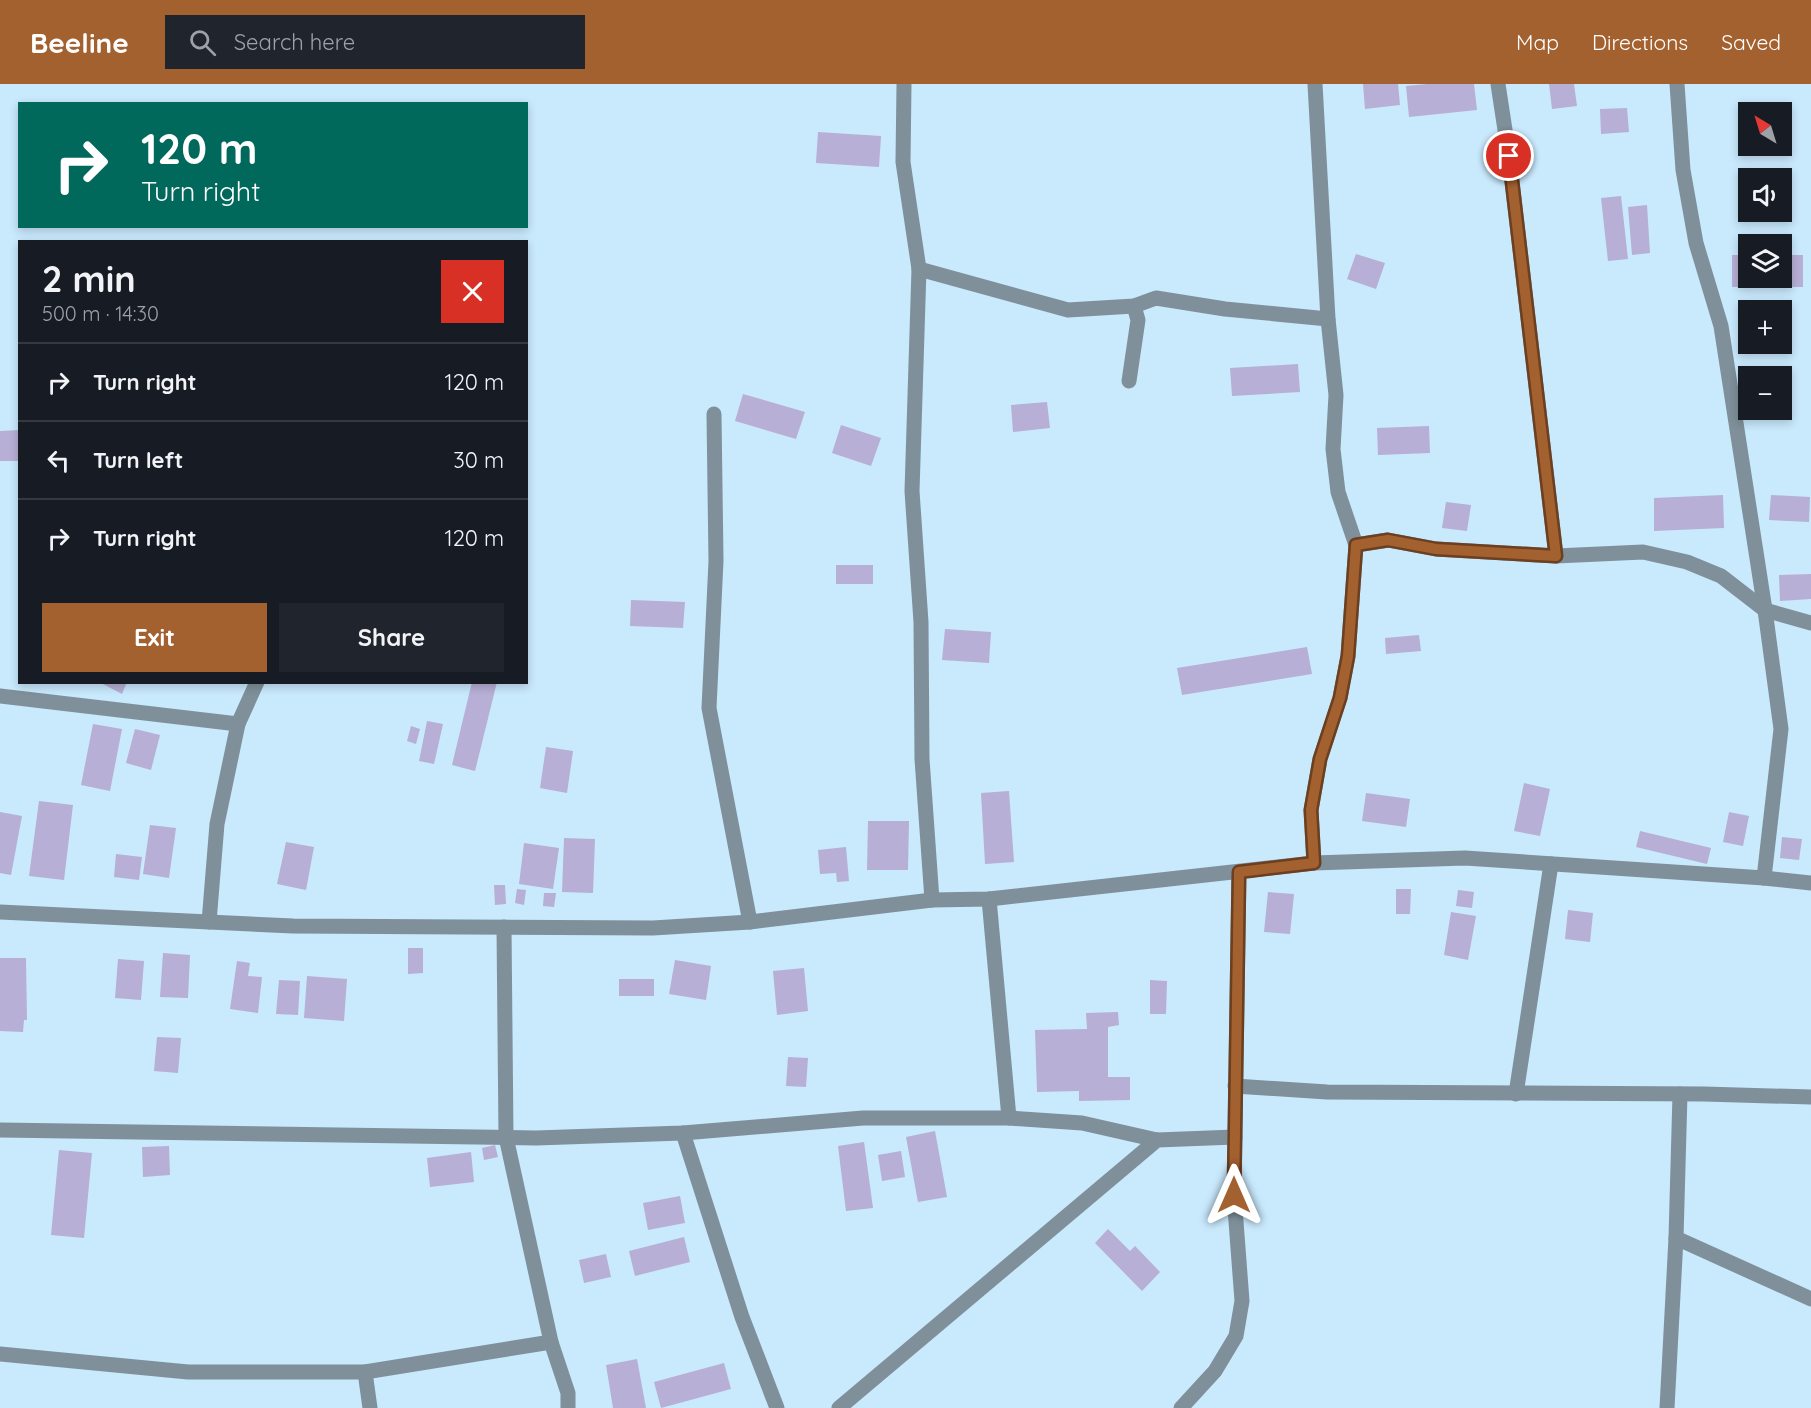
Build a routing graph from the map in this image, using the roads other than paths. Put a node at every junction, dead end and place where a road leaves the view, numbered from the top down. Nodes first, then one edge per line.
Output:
1 (904, 84) edge
2 (1315, 84) edge
3 (1498, 84) edge
4 (1677, 84) edge
5 (919, 268) junction
6 (1134, 306) junction
7 (1328, 320) junction
8 (1129, 381) dead end
9 (714, 414) dead end
10 (1356, 545) junction
11 (1556, 556) junction
12 (1765, 610) junction
13 (1811, 622) edge
14 (256, 684) edge
15 (0, 696) edge
16 (238, 724) junction
17 (1314, 863) junction
18 (1551, 864) junction
19 (1239, 872) junction
20 (1764, 878) junction
21 (1811, 883) edge
22 (989, 899) junction
23 (932, 900) junction
24 (0, 912) edge
25 (209, 922) junction
26 (750, 922) junction
27 (504, 927) junction
28 (1235, 1086) junction
29 (1516, 1094) junction
30 (1680, 1094) junction
31 (1811, 1097) edge
32 (1009, 1118) junction
33 (0, 1130) edge
34 (683, 1133) junction
35 (506, 1137) junction
36 (1235, 1137) junction
37 (1158, 1140) junction
38 (1676, 1238) junction
39 (1811, 1299) edge
40 (551, 1342) junction
41 (0, 1354) edge
42 (365, 1372) junction
43 (370, 1408) edge
44 (568, 1408) edge
45 (777, 1408) edge
46 (839, 1408) edge
47 (1181, 1408) edge
48 (1667, 1408) edge

1 - 5 street
2 - 7 street
3 - 11 street
4 - 12 street
5 - 6 street
5 - 23 street
6 - 7 street
6 - 8 street
7 - 10 street
9 - 26 street
10 - 11 street
10 - 17 street
11 - 12 street
12 - 13 street
12 - 20 street
14 - 16 street
15 - 16 street
16 - 25 street
17 - 18 street
17 - 19 street
18 - 20 street
18 - 29 street
19 - 22 street
19 - 28 street
20 - 21 street
22 - 23 street
22 - 32 street
23 - 26 street
24 - 25 street
25 - 27 street
26 - 27 street
27 - 35 street
28 - 29 street
28 - 36 street
29 - 30 street
30 - 31 street
30 - 38 street
32 - 34 street
32 - 37 street
33 - 35 street
34 - 35 street
34 - 45 street
35 - 40 street
36 - 37 street
36 - 47 street
37 - 46 street
38 - 39 street
38 - 48 street
40 - 42 street
40 - 44 street
41 - 42 street
42 - 43 street

